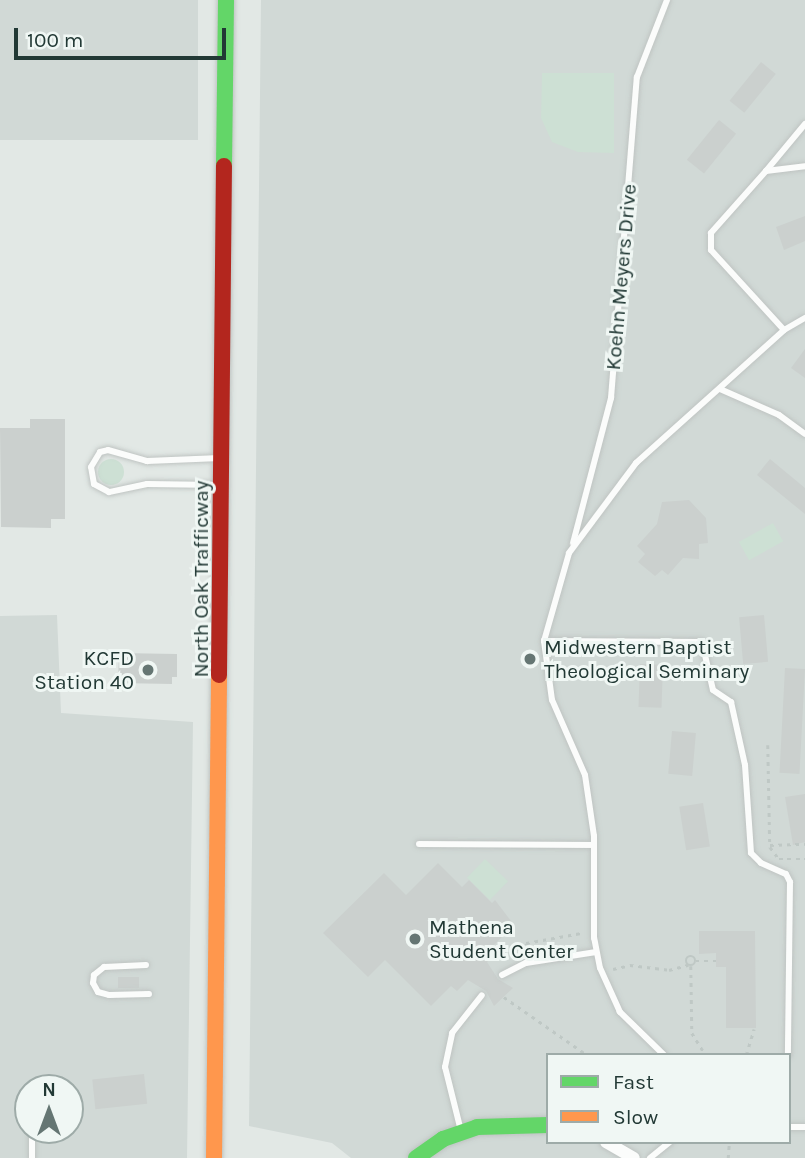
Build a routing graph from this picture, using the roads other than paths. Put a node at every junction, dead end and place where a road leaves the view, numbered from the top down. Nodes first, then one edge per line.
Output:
1 (226, 0) edge
2 (667, 0) edge
3 (805, 124) edge
4 (805, 166) edge
5 (765, 171) junction
6 (805, 318) edge
7 (784, 330) junction
8 (720, 389) junction
9 (805, 435) edge
10 (222, 458) junction
11 (222, 485) junction
12 (569, 553) junction
13 (544, 640) junction
14 (419, 844) dead end
15 (594, 845) junction
16 (596, 953) junction
17 (146, 965) dead end
18 (502, 975) dead end
19 (149, 994) dead end
20 (482, 995) dead end
21 (662, 1053) edge
22 (788, 1053) edge
23 (546, 1125) edge
24 (461, 1132) junction
25 (610, 1144) edge
26 (668, 1144) edge
27 (214, 1158) edge
28 (416, 1158) edge
29 (634, 1158) edge
30 (650, 1158) edge

1 - 10 main road, North Oak Trafficway
2 - 12 lane, Koehn Meyers Drive
3 - 5 lane
4 - 5 lane
5 - 7 lane
6 - 7 lane
7 - 8 lane
8 - 9 lane
8 - 12 lane
10 - 11 main road, North Oak Trafficway
10 - 11 lane
11 - 27 main road, North Oak Trafficway
12 - 13 lane, Koehn Meyers Drive
13 - 15 lane
13 - 22 lane
14 - 15 lane
15 - 16 lane
16 - 18 lane
16 - 21 lane
17 - 19 lane
20 - 24 lane
23 - 24 main road
24 - 28 main road
25 - 29 street
26 - 30 lane

